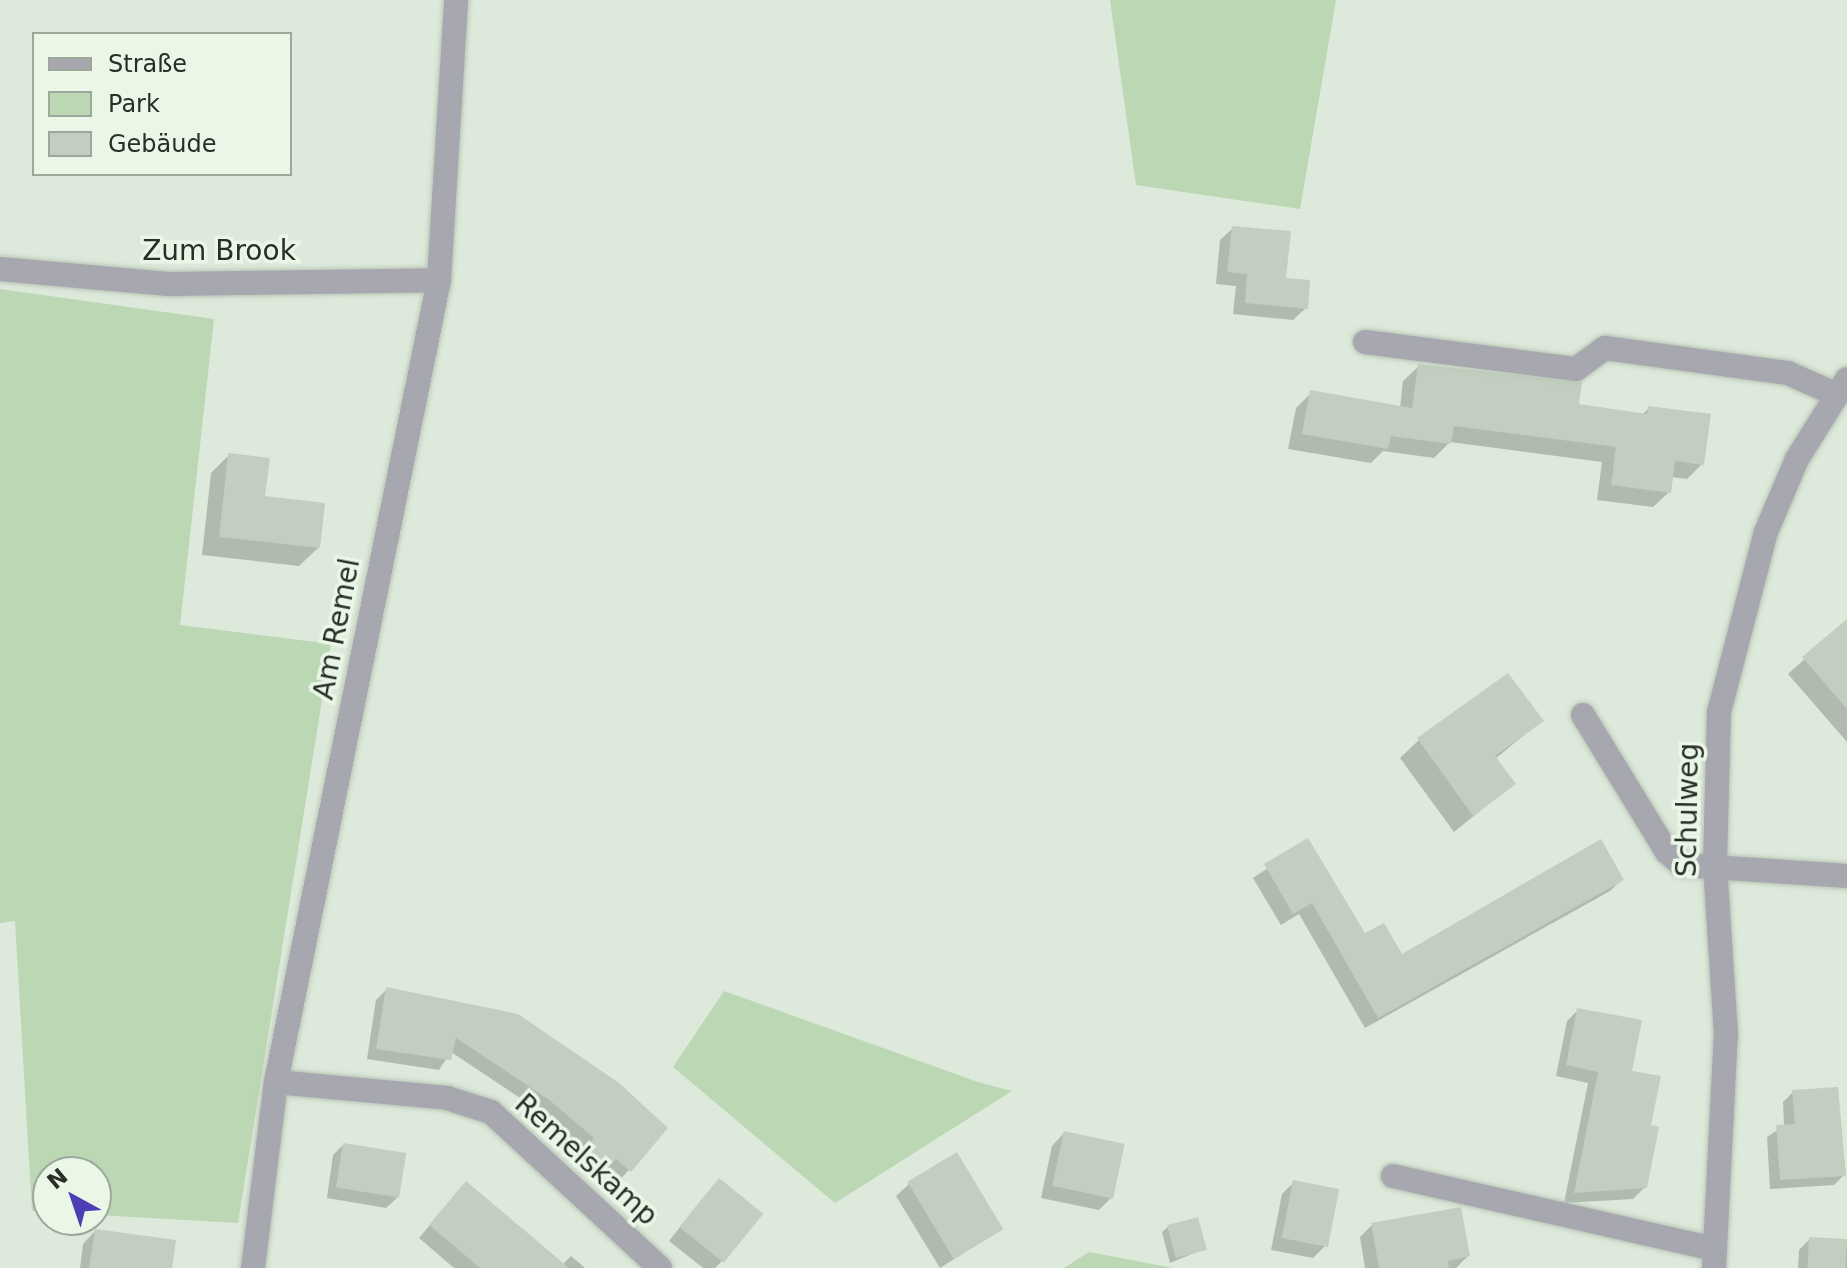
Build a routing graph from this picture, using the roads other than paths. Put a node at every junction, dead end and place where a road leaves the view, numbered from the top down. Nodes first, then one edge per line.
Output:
1 (456, 0) edge
2 (0, 269) edge
3 (439, 280) junction
4 (1365, 342) dead end
5 (1842, 387) edge
6 (1583, 715) dead end
7 (1715, 864) junction
8 (1847, 876) edge
9 (276, 1082) junction
10 (1393, 1176) dead end
11 (1714, 1258) edge
12 (253, 1268) edge
13 (660, 1268) edge

1 - 3 street, Am Remel
2 - 3 street, Zum Brook
3 - 9 street, Am Remel
4 - 5 street
5 - 7 street, Schulweg
6 - 7 street
7 - 8 street
7 - 11 street, Schulweg
9 - 12 street, Am Remel
9 - 13 street, Remelskamp
10 - 11 street

